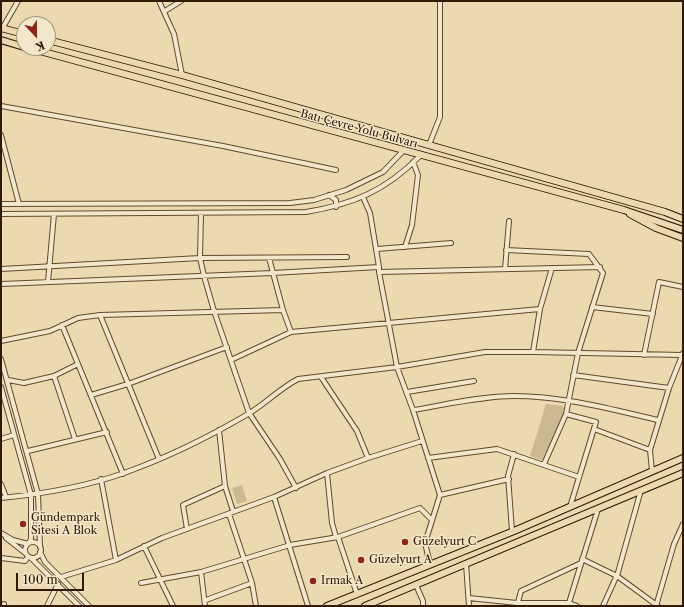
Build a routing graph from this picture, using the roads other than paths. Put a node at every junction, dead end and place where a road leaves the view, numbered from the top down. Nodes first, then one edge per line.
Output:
1 (18, 1) edge
2 (159, 1) edge
3 (181, 1) edge
4 (440, 1) edge
5 (165, 11) junction
6 (2, 28) edge
7 (16, 32) edge
8 (1, 40) edge
9 (56, 42) edge
10 (16, 44) edge
11 (56, 55) edge
12 (182, 75) junction
13 (1, 106) edge
14 (1, 135) edge
15 (428, 145) junction
16 (403, 151) junction
17 (420, 156) junction
18 (413, 162) junction
19 (336, 170) dead end
20 (329, 195) junction
21 (363, 198) junction
22 (1, 204) edge
23 (19, 204) junction
24 (336, 207) junction
25 (624, 210) junction
26 (1, 214) edge
27 (54, 214) junction
28 (201, 214) junction
29 (683, 219) edge
30 (509, 221) dead end
31 (683, 230) edge
32 (683, 238) edge
33 (451, 243) dead end
34 (405, 247) junction
35 (377, 249) junction
36 (506, 250) junction
37 (347, 257) dead end
38 (200, 258) junction
39 (269, 258) junction
40 (50, 266) junction
41 (600, 267) junction
42 (552, 268) junction
43 (1, 269) edge
44 (505, 269) junction
45 (379, 270) junction
46 (273, 273) junction
47 (204, 276) junction
48 (48, 282) junction
49 (1, 284) edge
50 (683, 287) edge
51 (592, 308) junction
52 (283, 310) junction
53 (540, 310) junction
54 (214, 311) junction
55 (653, 314) junction
56 (100, 315) junction
57 (388, 323) junction
58 (62, 325) junction
59 (291, 332) junction
60 (1, 341) edge
61 (227, 347) junction
62 (533, 352) junction
63 (578, 354) junction
64 (683, 354) edge
65 (644, 355) junction
66 (1, 359) edge
67 (231, 360) junction
68 (78, 364) junction
69 (397, 367) junction
70 (573, 375) junction
71 (54, 376) junction
72 (321, 377) junction
73 (8, 380) junction
74 (474, 381) dead end
75 (128, 384) junction
76 (1, 387) edge
77 (669, 388) junction
78 (407, 392) junction
79 (91, 395) junction
80 (568, 400) junction
81 (413, 410) junction
82 (249, 413) junction
83 (566, 414) junction
84 (658, 420) junction
85 (594, 429) junction
86 (218, 430) junction
87 (107, 432) junction
88 (14, 434) junction
89 (1, 439) edge
90 (75, 440) junction
91 (422, 441) junction
92 (650, 450) junction
93 (28, 451) junction
94 (514, 454) junction
95 (368, 458) junction
96 (428, 458) junction
97 (683, 458) edge
98 (159, 459) junction
99 (544, 464) junction
100 (652, 472) junction
101 (327, 473) junction
102 (123, 474) junction
103 (681, 475) edge
104 (579, 477) junction
105 (101, 479) junction
106 (508, 479) junction
107 (1, 484) edge
108 (225, 486) junction
109 (296, 488) junction
110 (642, 490) junction
111 (38, 494) junction
112 (31, 495) junction
113 (440, 495) junction
114 (6, 497) junction
115 (274, 497) junction
116 (1, 498) edge
117 (570, 507) junction
118 (598, 509) junction
119 (231, 513) junction
120 (432, 520) junction
121 (683, 524) edge
122 (187, 529) junction
123 (512, 531) junction
124 (1, 534) edge
125 (337, 537) junction
126 (28, 544) junction
127 (144, 546) junction
128 (290, 546) junction
129 (40, 547) junction
130 (40, 552) junction
131 (28, 556) junction
132 (1, 558) edge
133 (243, 559) junction
134 (116, 560) junction
135 (581, 561) junction
136 (430, 564) junction
137 (466, 564) junction
138 (202, 572) junction
139 (617, 576) junction
140 (61, 577) junction
141 (162, 580) junction
142 (142, 583) dead end
143 (252, 583) junction
144 (58, 584) junction
145 (416, 585) junction
146 (357, 594) junction
147 (469, 598) junction
148 (206, 600) junction
149 (517, 604) edge
150 (568, 605) edge
151 (47, 606) edge
152 (79, 606) edge
153 (89, 606) edge
154 (174, 606) edge
155 (205, 606) edge
156 (256, 606) edge
157 (308, 606) edge
158 (327, 606) edge
159 (365, 606) edge
160 (423, 606) edge
161 (470, 606) edge
162 (577, 606) edge
163 (603, 606) edge
164 (656, 606) edge

1 - 6 street
2 - 5 street
3 - 5 street
4 - 15 street
5 - 12 street
6 - 7 main road
8 - 10 main road
9 - 12 main road, Batı Çevre Yolu Bulvarı
11 - 16 main road, Batı Çevre Yolu Bulvarı
12 - 15 main road, Batı Çevre Yolu Bulvarı
13 - 19 street
14 - 23 street
15 - 29 main road, Batı Çevre Yolu Bulvarı
16 - 17 main road, Batı Çevre Yolu Bulvarı
16 - 20 street
17 - 18 street
17 - 25 main road, Batı Çevre Yolu Bulvarı
18 - 21 street
18 - 34 street
20 - 23 street
20 - 24 street
21 - 24 street
21 - 35 street
22 - 23 street
24 - 28 street
25 - 31 main road, Batı Çevre Yolu Bulvarı
25 - 32 main road
26 - 27 street
27 - 28 street
27 - 40 street
28 - 38 street
30 - 36 street
33 - 34 street
34 - 35 street
35 - 45 street
36 - 41 street
36 - 44 street
37 - 39 street
38 - 39 street
38 - 40 street
38 - 47 street
39 - 46 street
40 - 43 street
40 - 48 street
41 - 42 street
41 - 51 street
42 - 44 street
42 - 53 street
44 - 45 street
45 - 46 street
45 - 57 street
46 - 47 street
46 - 52 street
47 - 48 street
47 - 54 street
48 - 49 street
50 - 55 street
51 - 55 street
51 - 63 street
52 - 54 street
52 - 59 street
53 - 57 street
53 - 62 street
54 - 56 street
54 - 61 street
55 - 65 street
56 - 58 street
56 - 75 street
57 - 59 street
57 - 69 street
58 - 60 street
58 - 68 street
59 - 67 street
61 - 67 street
61 - 75 street
62 - 63 street
62 - 69 street
63 - 65 street
63 - 70 street
64 - 65 street
64 - 77 street
66 - 73 street
67 - 82 street
68 - 71 street
68 - 79 street
69 - 72 street
69 - 78 street
70 - 77 street
70 - 80 street
71 - 73 street
71 - 90 street
72 - 82 street
72 - 95 street
73 - 93 street
74 - 78 street
75 - 79 street
75 - 98 street
76 - 88 street
77 - 84 street
78 - 81 street
79 - 87 street
80 - 81 street
80 - 83 street
80 - 84 street
81 - 91 street
82 - 86 street
82 - 109 street
83 - 85 street
83 - 99 street
84 - 92 street
85 - 92 street
85 - 104 street
86 - 98 street
86 - 108 street
87 - 90 street
87 - 102 street
88 - 89 street
88 - 112 street
90 - 93 street
91 - 95 street
91 - 96 street
92 - 100 street
93 - 111 street
94 - 96 street
94 - 99 street
94 - 106 street
95 - 101 street
96 - 113 street
97 - 100 main road
98 - 102 street
99 - 104 street
100 - 117 main road
101 - 109 street
101 - 125 street
102 - 105 street
103 - 110 main road
104 - 117 street
105 - 111 street
105 - 134 street
106 - 113 street
106 - 123 street
107 - 114 street
108 - 119 street
108 - 122 street
109 - 115 street
110 - 118 main road
110 - 139 street
111 - 112 street
111 - 129 street
112 - 114 street
112 - 126 street
113 - 120 street
114 - 116 street
115 - 119 street
115 - 128 street
117 - 123 main road
118 - 135 street
118 - 137 main road
119 - 122 street
119 - 133 street
120 - 125 street
120 - 136 street
121 - 164 street
122 - 127 street
123 - 136 main road
124 - 126 street
124 - 131 street
125 - 128 street
125 - 146 street
126 - 129 street
126 - 131 street
127 - 134 street
127 - 141 street
128 - 133 street
128 - 157 street
129 - 130 street
130 - 131 street
130 - 140 street
131 - 132 street
131 - 144 street
133 - 138 street
133 - 143 street
134 - 140 street
135 - 139 street
135 - 149 street
135 - 150 street
136 - 146 main road
137 - 145 main road
137 - 147 street
138 - 141 street
138 - 148 street
139 - 163 street
139 - 164 street
140 - 153 street
141 - 142 street
141 - 154 street
143 - 148 street
143 - 156 street
144 - 151 street
144 - 152 street
145 - 159 main road
145 - 160 street
146 - 158 main road
147 - 149 street
147 - 161 street
148 - 155 street
149 - 150 street
150 - 162 street

